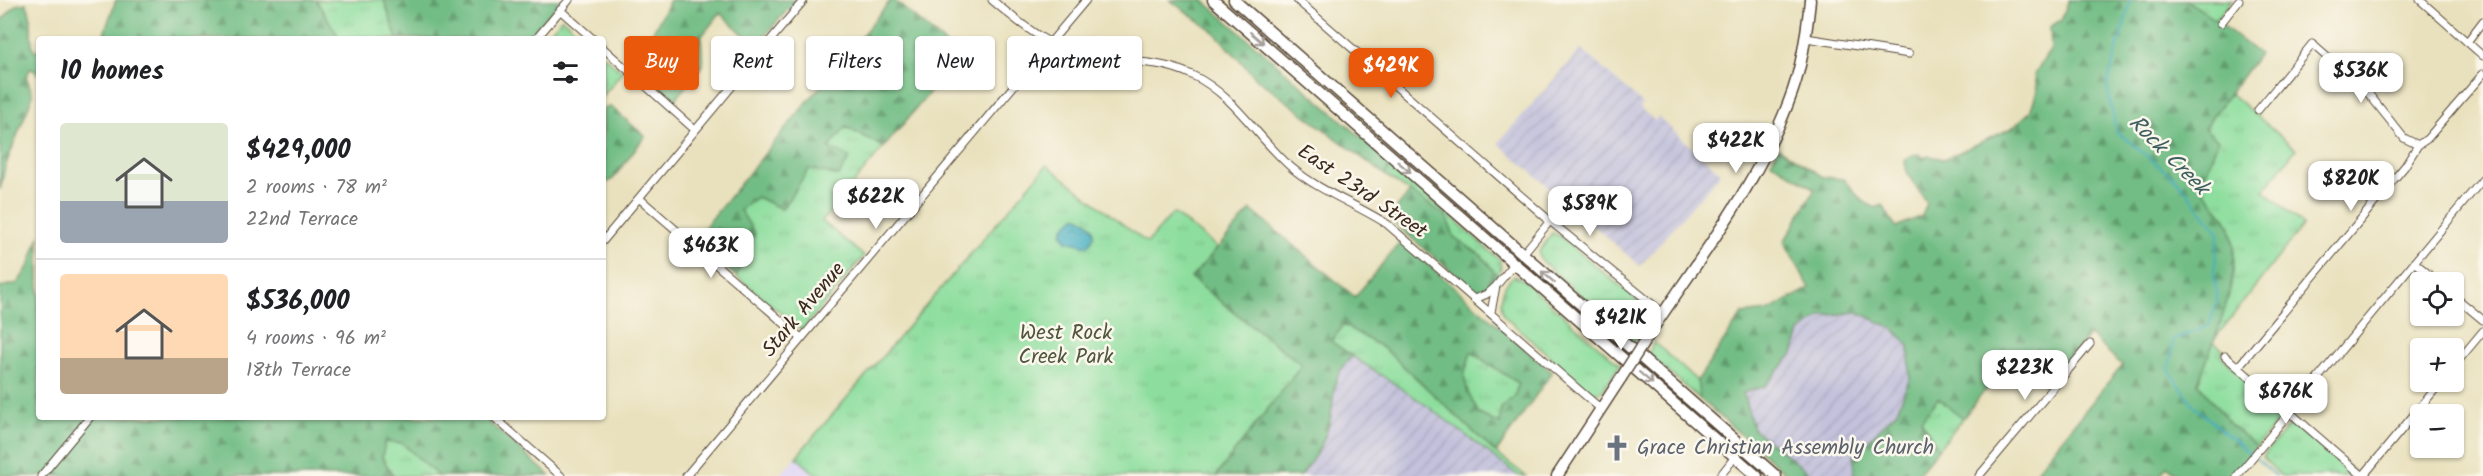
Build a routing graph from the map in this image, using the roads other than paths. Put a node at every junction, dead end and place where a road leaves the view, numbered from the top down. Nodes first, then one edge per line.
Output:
1 (569, 0) edge
2 (804, 0) edge
3 (992, 0) edge
4 (1086, 0) edge
5 (1213, 0) edge
6 (1234, 0) edge
7 (1297, 0) edge
8 (1810, 0) edge
9 (2239, 0) edge
10 (2420, 0) edge
11 (561, 10) junction
12 (2483, 21) edge
13 (2221, 23) dead end
14 (539, 36) edge
15 (590, 36) edge
16 (1038, 36) edge
17 (1056, 36) edge
18 (1806, 38) junction
19 (2467, 42) junction
20 (606, 51) edge
21 (1909, 54) dead end
22 (2483, 56) edge
23 (1142, 61) edge
24 (2483, 74) edge
25 (1010, 90) edge
26 (2258, 110) dead end
27 (695, 130) junction
28 (2418, 146) junction
29 (2483, 179) edge
30 (639, 198) junction
31 (1550, 221) junction
32 (606, 238) edge
33 (1518, 259) junction
34 (2414, 262) junction
35 (2426, 272) edge
36 (1496, 286) junction
37 (1475, 298) junction
38 (2464, 304) edge
39 (1491, 312) junction
40 (1663, 313) junction
41 (2483, 320) edge
42 (2483, 331) edge
43 (801, 338) junction
44 (2090, 344) dead end
45 (2464, 354) edge
46 (2225, 356) dead end
47 (2238, 367) junction
48 (2433, 392) edge
49 (1601, 409) junction
50 (2291, 413) junction
51 (88, 420) edge
52 (497, 420) edge
53 (1735, 458) junction
54 (41, 476) edge
55 (561, 476) edge
56 (686, 476) edge
57 (1557, 476) edge
58 (1720, 476) edge
59 (1757, 476) edge
60 (1776, 476) edge
61 (1979, 476) edge
62 (2237, 476) edge
63 (2363, 476) edge

1 - 11 street
2 - 27 street
3 - 16 street, East 23rd Street
4 - 17 street, Stark Avenue
5 -> 33 main road
6 - 33 main road
7 - 31 street
8 - 18 main road
9 - 13 street
10 - 19 street
11 - 14 street
11 - 15 street
12 - 19 street
18 - 21 street
18 - 40 main road
19 - 22 street
20 - 27 street
23 - 37 street, East 23rd Street
24 - 28 street
25 - 43 street, Stark Avenue
26 - 28 street
27 - 30 street
28 - 47 street
29 - 34 street
30 - 32 street
30 - 43 street
31 - 33 street
31 - 40 street
33 - 36 street
33 -> 53 main road
60 -> 33 main road
34 - 35 street
34 - 50 street
36 - 37 street
36 - 39 street
37 - 39 street, East 23rd Street
38 - 41 street
39 - 49 street, East 23rd Street
40 - 49 main road, bridge
42 - 45 street
43 - 56 street, Stark Avenue
44 - 61 street
46 - 47 street
47 - 50 street
48 - 63 street
49 - 57 main road
50 - 62 street
50 - 63 street
51 - 54 street
52 - 55 street
53 - 58 street
53 - 59 main road

